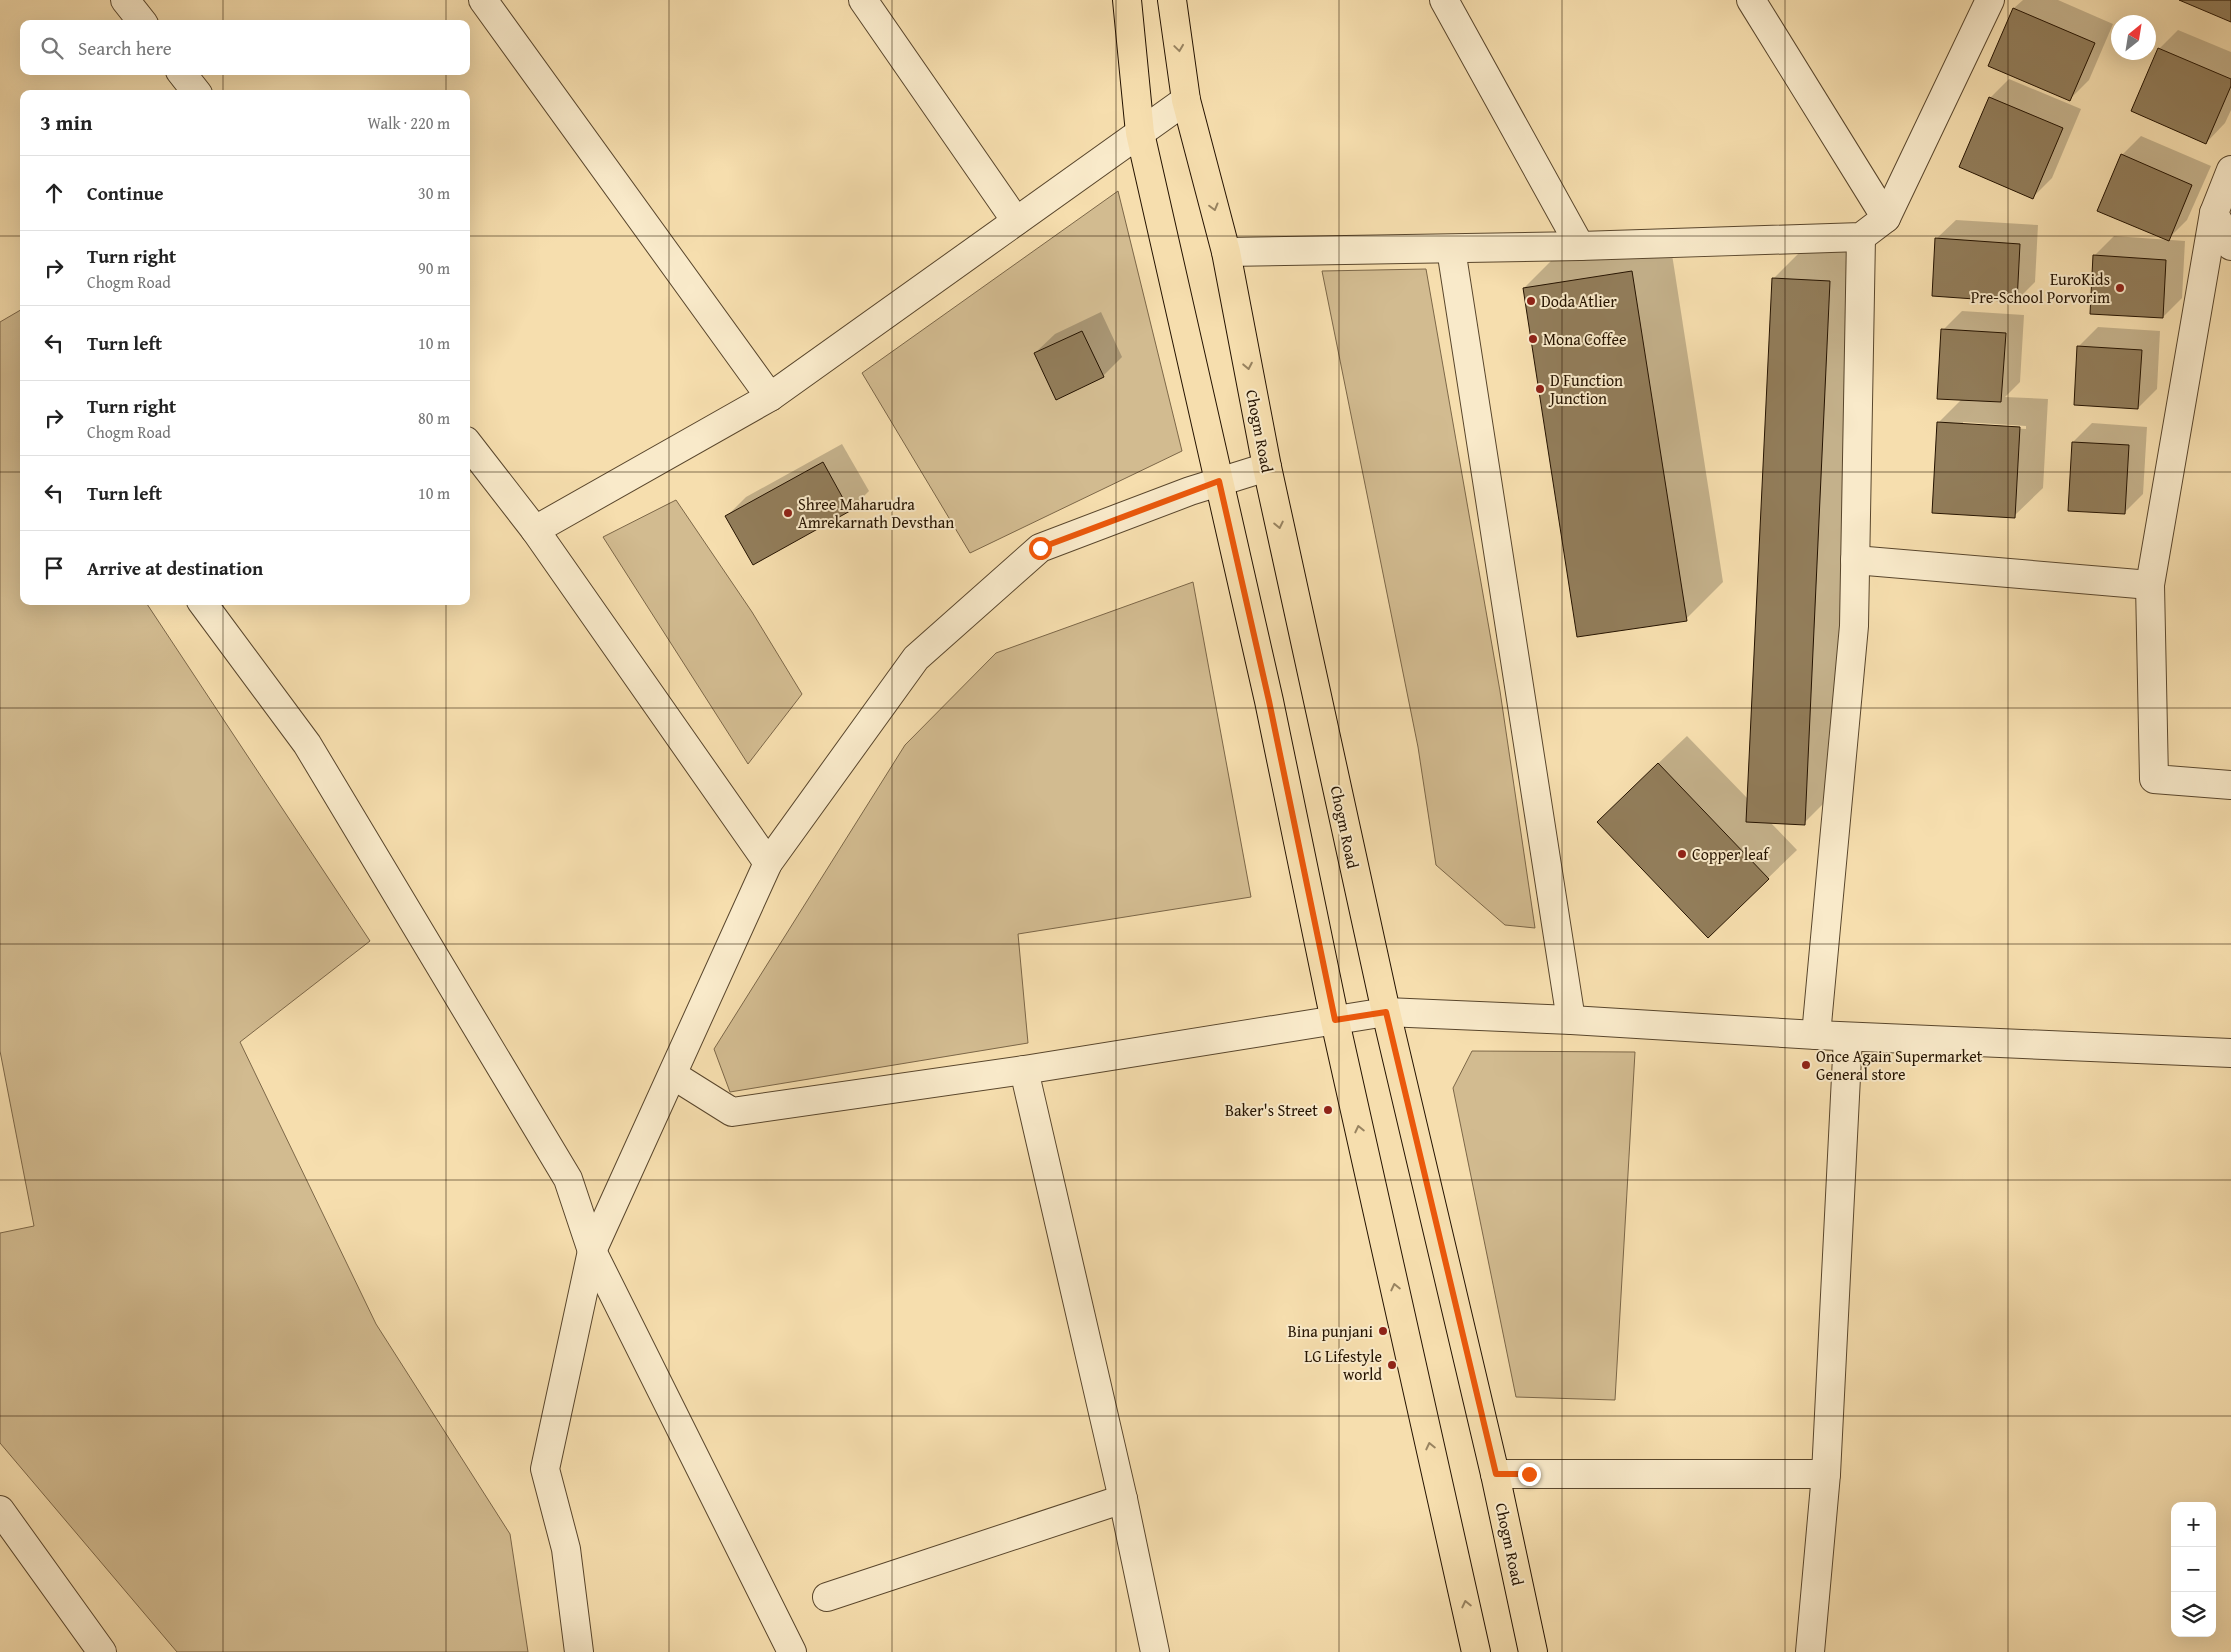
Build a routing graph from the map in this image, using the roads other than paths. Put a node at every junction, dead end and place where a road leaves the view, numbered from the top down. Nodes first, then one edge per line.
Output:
1 (125, 0) edge
2 (483, 0) edge
3 (863, 0) edge
4 (1127, 0) edge
5 (1172, 0) edge
6 (1444, 0) edge
7 (1752, 0) edge
8 (1990, 0) edge
9 (141, 20) edge
10 (183, 75) edge
11 (195, 90) edge
12 (1186, 100) junction
13 (1140, 133) junction
14 (2231, 170) edge
15 (2214, 213) junction
16 (1886, 218) junction
17 (1016, 221) junction
18 (1861, 237) junction
19 (1580, 246) junction
20 (2231, 246) edge
21 (1451, 249) junction
22 (1226, 252) junction
23 (770, 397) junction
24 (470, 446) edge
25 (1267, 466) junction
26 (1219, 481) junction
27 (535, 530) junction
28 (1855, 560) junction
29 (2150, 585) junction
30 (204, 605) edge
31 (2231, 785) edge
32 (768, 863) junction
33 (1386, 1012) junction
34 (1335, 1020) junction
35 (1570, 1020) junction
36 (1816, 1035) junction
37 (1848, 1037) junction
38 (2231, 1053) edge
39 (1024, 1070) junction
40 (673, 1075) junction
41 (592, 1251) junction
42 (1496, 1474) junction
43 (1826, 1474) junction
44 (1123, 1499) junction
45 (0, 1510) edge
46 (827, 1597) dead end
47 (102, 1652) edge
48 (579, 1652) edge
49 (792, 1652) edge
50 (1155, 1652) edge
51 (1476, 1652) edge
52 (1533, 1652) edge
53 (1810, 1652) edge

1 - 9 street
2 - 23 street
3 - 17 street
4 - 13 main road
5 -> 12 main road, Chogm Road
6 - 19 street
7 - 16 street
8 - 16 street
10 - 11 street
12 - 13 street
12 -> 22 main road, Chogm Road
13 - 17 street
13 - 26 main road
14 - 15 street
15 - 20 street
15 - 29 street
16 - 18 street
17 - 23 street
18 - 19 street
18 - 28 street
19 - 21 street
21 - 22 street
21 - 35 street
22 -> 25 main road, Chogm Road
23 - 27 street
24 - 27 street
25 - 26 street
25 -> 33 main road, Chogm Road
26 - 32 street
26 - 34 main road
27 - 32 street
28 - 29 street
28 - 36 street
29 - 31 street
30 - 41 street
32 - 40 street
33 - 34 street
33 - 35 street
33 - 42 main road, Chogm Road
34 - 39 street
51 -> 34 main road
35 - 36 street
36 - 37 street
37 - 38 street
37 - 43 street
39 - 40 street
39 - 44 street
40 - 41 street
41 - 48 street
41 - 49 street
42 - 43 street
42 - 52 main road, Chogm Road
43 - 53 street
44 - 46 street
44 - 50 street
45 - 47 street

